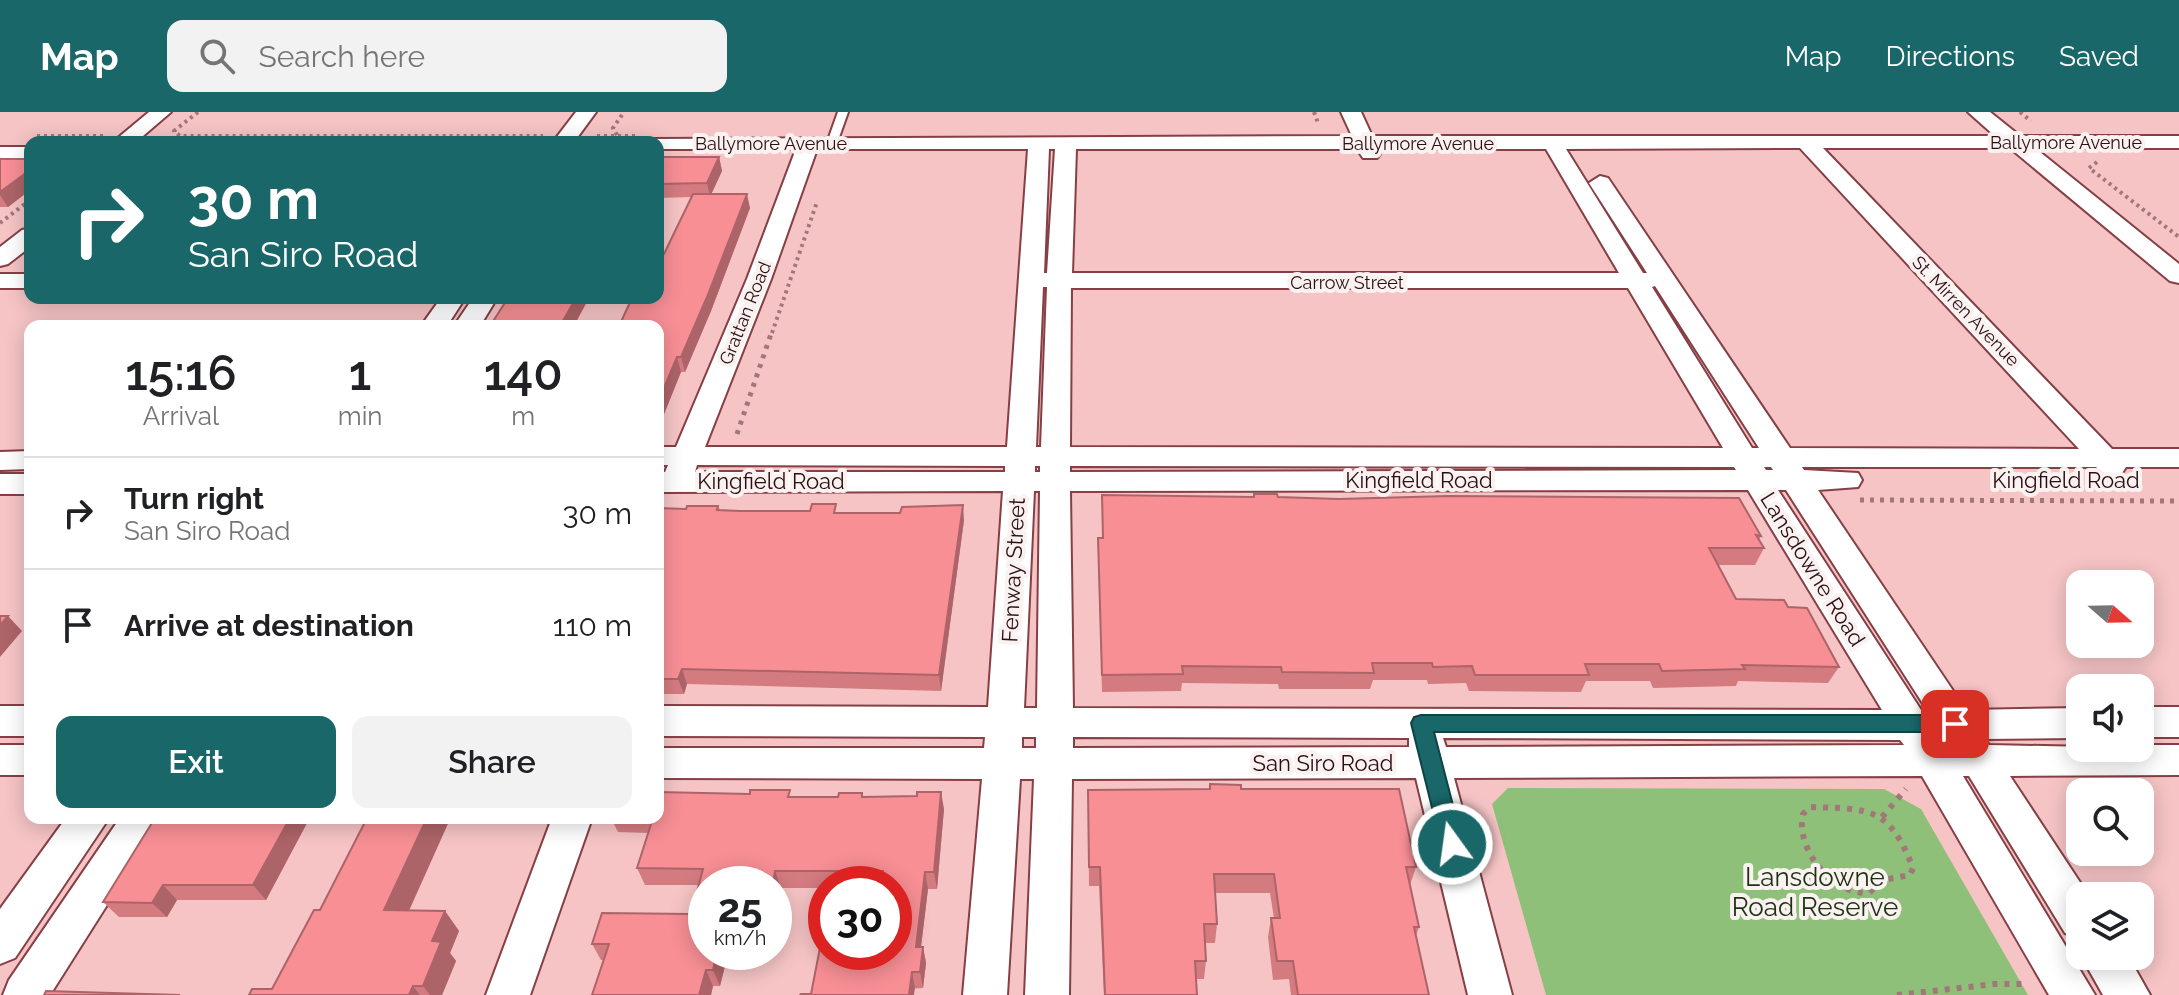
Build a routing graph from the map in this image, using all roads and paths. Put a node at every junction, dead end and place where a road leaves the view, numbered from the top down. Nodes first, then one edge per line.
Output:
1 (161, 112) edge
2 (183, 112) edge
3 (198, 112) edge
4 (586, 112) edge
5 (610, 112) edge
6 (624, 112) edge
7 (843, 112) edge
8 (1314, 112) edge
9 (1330, 112) edge
10 (1351, 112) edge
11 (1978, 112) edge
12 (2001, 112) edge
13 (119, 136) edge
14 (153, 136) edge
15 (180, 136) dead end
16 (568, 136) edge
17 (593, 136) edge
18 (617, 136) dead end
19 (2179, 142) edge
20 (0, 143) edge
21 (664, 143) edge
22 (24, 144) edge
23 (24, 146) edge
24 (815, 147) junction
25 (1337, 147) junction
26 (1567, 148) junction
27 (2034, 148) junction
28 (1065, 149) junction
29 (1368, 149) junction
30 (1812, 149) junction
31 (1038, 150) junction
32 (0, 153) edge
33 (664, 154) edge
34 (2179, 154) edge
35 (2111, 162) dead end
36 (819, 197) dead end
37 (24, 205) edge
38 (24, 219) edge
39 (0, 223) edge
40 (2179, 237) edge
41 (0, 238) edge
42 (24, 240) edge
43 (0, 259) edge
44 (2176, 265) edge
45 (1032, 280) junction
46 (1059, 280) junction
47 (1648, 280) junction
48 (0, 281) edge
49 (24, 281) edge
50 (740, 433) dead end
51 (2179, 458) edge
52 (24, 460) edge
53 (0, 461) edge
54 (1018, 468) junction
55 (1055, 468) junction
56 (670, 469) edge
57 (1768, 469) junction
58 (2116, 469) junction
59 (2179, 480) edge
60 (0, 484) edge
61 (24, 484) edge
62 (1847, 500) dead end
63 (2179, 501) edge
64 (1005, 720) junction
65 (0, 721) edge
66 (24, 721) edge
67 (664, 721) edge
68 (1055, 721) junction
69 (2154, 722) edge
70 (2179, 722) edge
71 (1421, 723) junction
72 (2066, 723) edge
73 (1955, 724) junction
74 (1911, 725) junction
75 (0, 760) edge
76 (24, 760) edge
77 (1979, 760) junction
78 (2179, 760) edge
79 (1432, 762) junction
80 (664, 763) edge
81 (1002, 765) junction
82 (1053, 765) junction
83 (1923, 772) junction
84 (1882, 817) junction
85 (85, 824) edge
86 (138, 824) edge
87 (570, 824) edge
88 (2066, 897) edge
89 (0, 944) edge
90 (2112, 970) edge
91 (2031, 984) dead end
92 (25, 995) edge
93 (508, 995) edge
94 (985, 995) edge
95 (1047, 995) edge
96 (1490, 995) edge
97 (1897, 995) edge
98 (2073, 995) edge
99 (2128, 995) edge

1 - 13 street
2 - 14 street
3 - 15 path
4 - 16 street
5 - 17 street
6 - 18 path
7 - 24 lane
8 - 25 path
9 - 25 street
10 - 29 street
11 - 27 street
12 - 27 street
19 - 27 street, Ballymore Avenue
20 - 22 street
21 - 24 street, Ballymore Avenue
23 - 32 street
24 - 31 street, Ballymore Avenue
24 - 31 street, Ballymore Avenue
24 - 33 street, Ballymore Avenue
24 - 56 street, Grattan Road
25 - 28 street, Ballymore Avenue
25 - 29 street, Ballymore Avenue
26 - 29 street, Ballymore Avenue
26 - 30 street, Ballymore Avenue
26 - 47 street, Lansdowne Road
27 - 30 street, Ballymore Avenue
27 - 34 street, Ballymore Avenue
27 - 44 street
28 - 31 street, Ballymore Avenue
28 - 46 street, Fenway Street
30 - 58 street, St. Mirren Avenue
31 - 45 street, Fenway Street
35 - 40 path
36 - 50 path
37 - 39 path
38 - 41 street
42 - 43 street
45 - 46 street, Carrow Street
45 - 54 street, Fenway Street
46 - 47 street, Carrow Street
46 - 55 street, Fenway Street
47 - 57 street, Lansdowne Road
48 - 49 street
51 - 58 street, Kingfield Road
52 - 53 street
54 - 55 street, Kingfield Road
54 - 56 street, Kingfield Road
54 - 64 street, Fenway Street
55 - 57 street, Kingfield Road
55 - 68 street, Fenway Street
57 - 58 street, Kingfield Road
57 - 73 street, Lansdowne Road
57 - 74 street, Lansdowne Road
58 - 59 street, Kingfield Road
60 - 61 street
62 - 63 path
64 - 67 street, San Siro Road
64 - 68 street, San Siro Road
64 - 81 street, Fenway Street
65 - 66 street
68 - 71 street, San Siro Road
68 - 82 street, Fenway Street
69 - 70 street
71 - 74 street, San Siro Road
71 - 79 street
72 - 73 street, San Siro Road
73 - 74 street, San Siro Road
73 - 77 street, Lansdowne Road
74 - 83 street, Lansdowne Road
75 - 76 street
77 - 78 street, San Siro Road
77 - 83 street, San Siro Road
77 - 88 street, Lansdowne Road
79 - 82 street, San Siro Road
79 - 83 street, San Siro Road
79 - 96 street
80 - 81 street, San Siro Road
81 - 82 street, San Siro Road
81 - 94 street, Fenway Street
82 - 95 street, Fenway Street
83 - 84 path
83 - 98 street, Lansdowne Road
84 - 84 path
85 - 89 street
86 - 92 street
87 - 93 street
90 - 99 street
91 - 97 path

